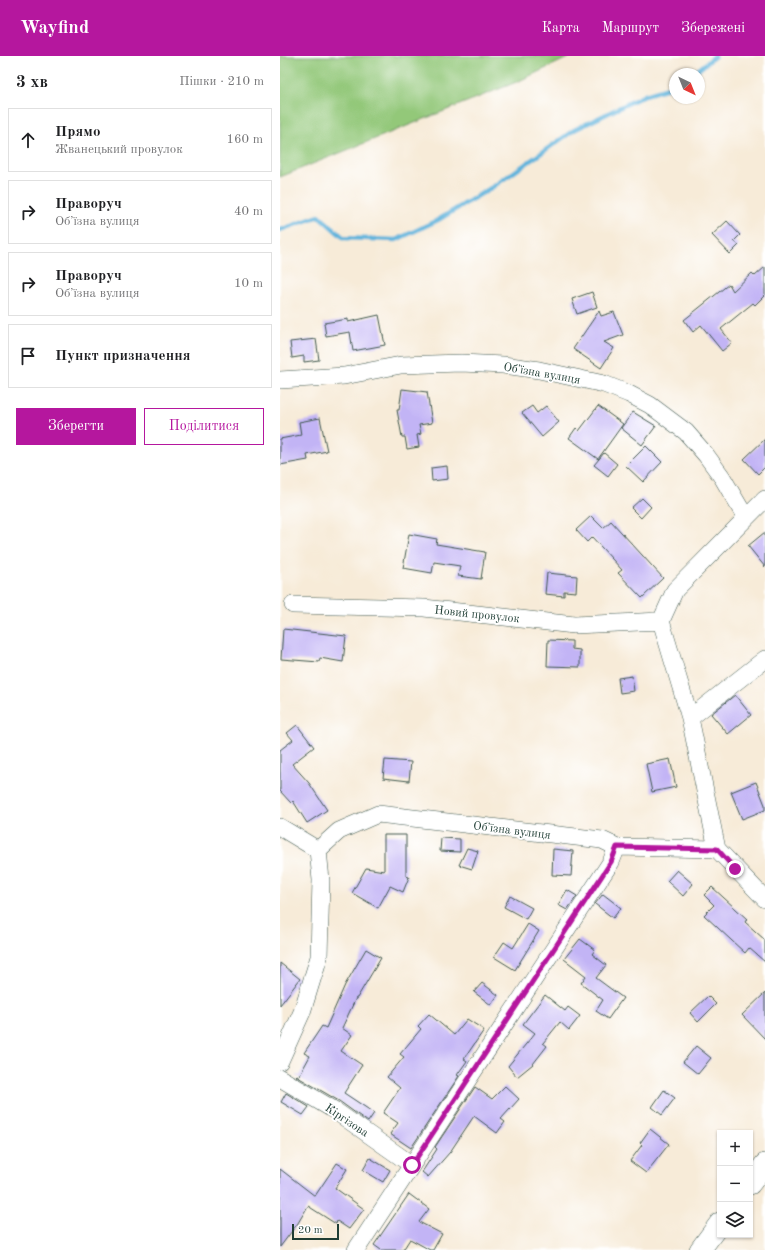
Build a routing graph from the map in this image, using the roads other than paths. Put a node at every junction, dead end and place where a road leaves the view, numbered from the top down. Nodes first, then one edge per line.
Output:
1 (280, 380) edge
2 (765, 499) edge
3 (746, 518) junction
4 (293, 605) dead end
5 (661, 621) junction
6 (765, 659) edge
7 (690, 718) junction
8 (280, 827) edge
9 (617, 847) junction
10 (717, 849) junction
11 (318, 850) junction
12 (765, 899) edge
13 (280, 1061) edge
14 (280, 1078) edge
15 (765, 1164) edge
16 (412, 1165) junction
17 (753, 1180) edge
18 (717, 1227) edge
19 (356, 1250) edge
20 (700, 1250) edge

1 - 3 street, Обʼїзна вулиця
2 - 3 street
3 - 5 street
4 - 5 street, Новий провулок
5 - 7 street
6 - 7 street
7 - 10 street
8 - 11 street
9 - 10 street, Обʼїзна вулиця
9 - 11 street, Обʼїзна вулиця
9 - 16 street
10 - 12 street
11 - 13 street
14 - 16 street, Кіргізова
15 - 17 main road
16 - 19 street
18 - 20 main road

